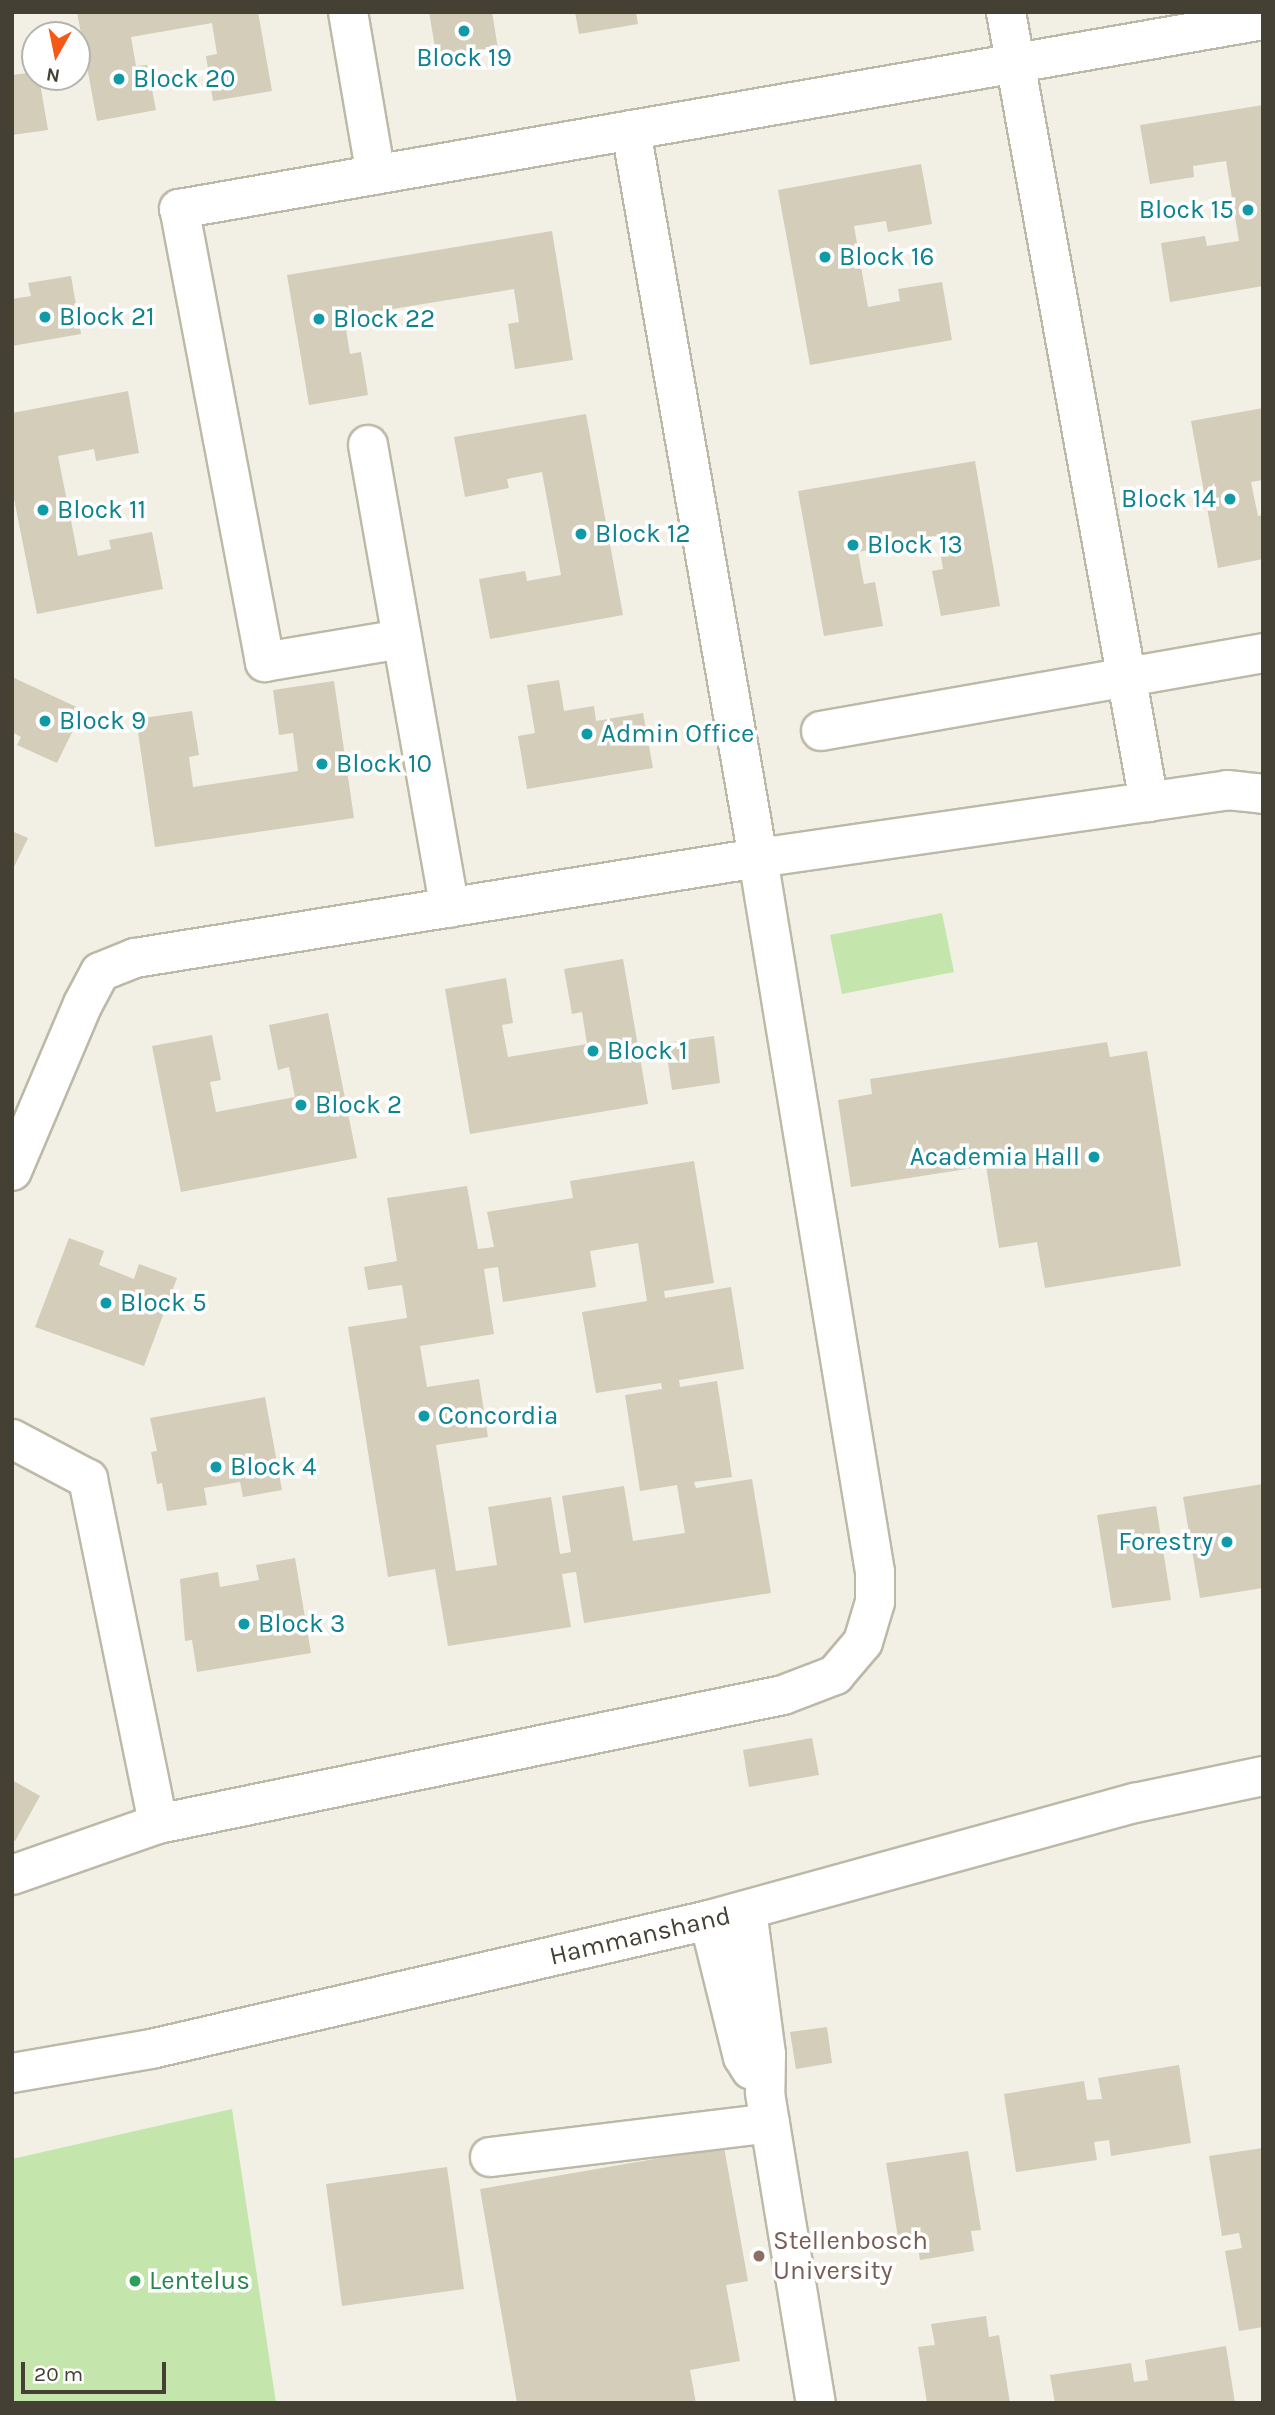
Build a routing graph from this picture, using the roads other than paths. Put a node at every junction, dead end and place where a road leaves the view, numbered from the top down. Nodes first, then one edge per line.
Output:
1 (348, 12) edge
2 (1006, 12) edge
3 (1263, 20) edge
4 (1015, 63) junction
5 (631, 130) junction
6 (376, 175) junction
7 (368, 445) dead end
8 (402, 639) junction
9 (1263, 653) edge
10 (1125, 678) junction
11 (821, 731) dead end
12 (1263, 773) edge
13 (1245, 792) edge
14 (1149, 802) junction
15 (758, 858) junction
16 (450, 908) junction
17 (12, 1171) edge
18 (12, 1439) edge
19 (1263, 1776) edge
20 (158, 1824) junction
21 (12, 1875) edge
22 (747, 1910) junction
23 (709, 1920) junction
24 (12, 2073) edge
25 (767, 2108) junction
26 (490, 2157) dead end
27 (816, 2403) edge

1 - 6 street
2 - 4 street
3 - 4 street
4 - 5 street
4 - 10 street
5 - 6 street
5 - 15 street
6 - 8 street
7 - 8 street
8 - 16 street
9 - 10 street
10 - 11 street
10 - 14 street
12 - 13 street
13 - 14 street
14 - 15 street
15 - 16 street
15 - 20 street
16 - 17 street
18 - 20 street
19 - 22 street, Hammanshand
20 - 21 street
22 - 23 street, Hammanshand
22 - 25 street
23 - 24 street, Hammanshand
23 - 25 street
25 - 26 street
25 - 27 street

